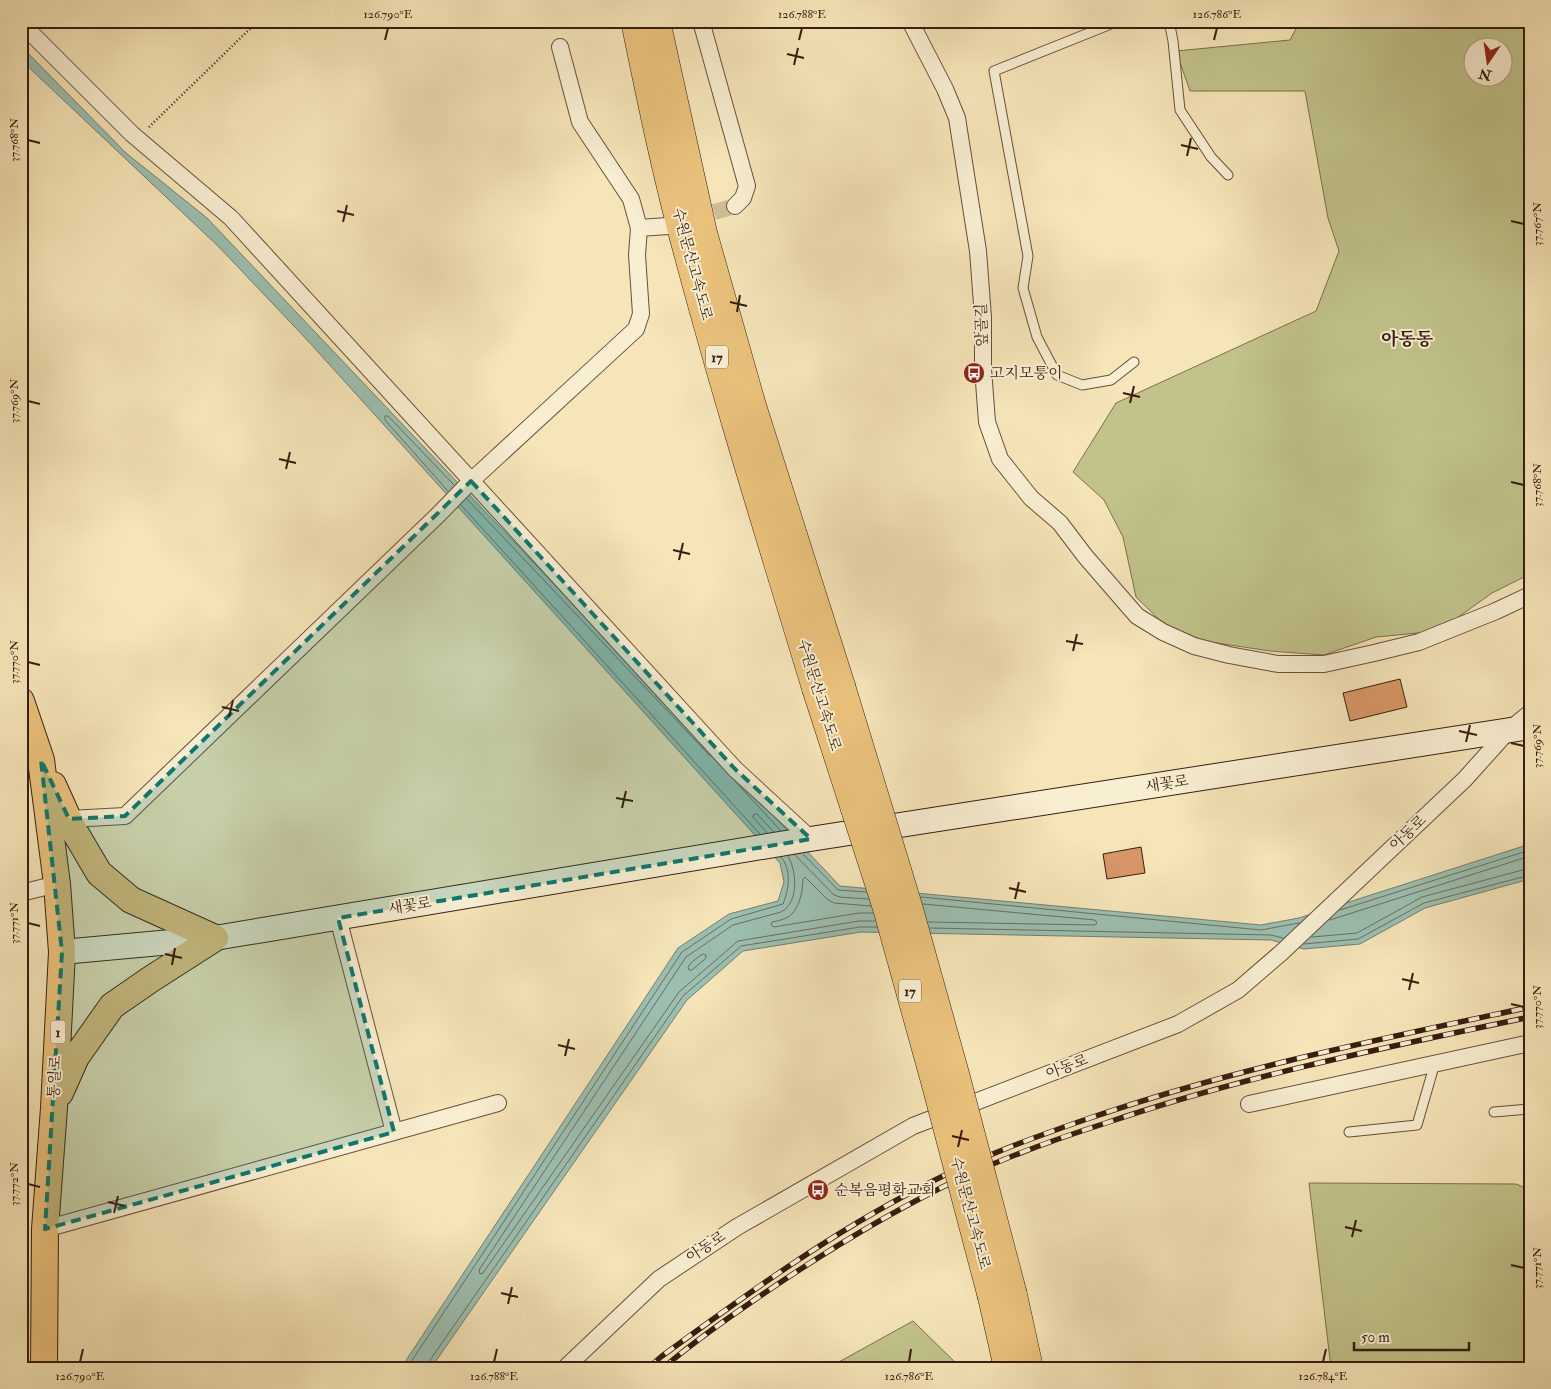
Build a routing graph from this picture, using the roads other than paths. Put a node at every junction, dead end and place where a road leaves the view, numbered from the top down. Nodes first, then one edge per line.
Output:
1 (635, 21) edge
2 (656, 21) edge
3 (701, 21) edge
4 (910, 21) edge
5 (1113, 21) edge
6 (1169, 21) edge
7 (21, 23) edge
8 (560, 47) dead end
9 (1228, 175) dead end
10 (734, 206) tunnel mouth
11 (668, 226) dead end
12 (639, 228) junction
13 (1134, 362) dead end
14 (469, 483) junction
15 (1530, 596) edge
16 (829, 687) junction
17 (21, 701) edge
18 (1530, 713) edge
19 (1520, 729) edge
20 (41, 760) junction
21 (69, 818) junction
22 (807, 840) junction
23 (57, 884) junction
24 (21, 893) edge
25 (338, 918) junction
26 (215, 938) junction
27 (62, 952) junction
28 (1529, 1048) edge
29 (1435, 1063) junction
30 (498, 1103) dead end
31 (1249, 1104) dead end
32 (54, 1108) junction
33 (1530, 1109) edge
34 (1494, 1112) dead end
35 (394, 1132) junction
36 (1349, 1132) dead end
37 (45, 1229) junction
38 (1002, 1296) junction
39 (44, 1368) edge
40 (565, 1368) edge
41 (1008, 1368) edge
42 (1029, 1368) edge

1 - 16 highway, 수원문산고속도로 / 17
2 - 16 highway, 수원문산고속도로 / 17
3 - 10 street
4 - 15 street, 앞골길
5 - 13 lane
6 - 9 lane
7 - 14 street
8 - 12 street
11 - 12 street
12 - 14 street
14 - 21 street
14 - 22 street
16 - 38 highway, 수원문산고속도로 / 17, bridge
17 - 20 main road, 통일로 / 1
18 - 19 street, 아동로
19 - 22 street, 새꽃로
19 - 40 street, 아동로
20 - 21 main road
20 - 23 main road, 통일로 / 1
21 - 26 main road
22 - 25 street, 새꽃로
23 - 24 street
23 - 27 main road, 통일로 / 1
25 - 26 street, 새꽃로
25 - 35 street
26 - 27 street, 새꽃로
26 - 32 main road
27 - 32 main road, 통일로 / 1
28 - 29 street
29 - 31 street
29 - 36 lane
30 - 35 street
32 - 37 main road, 통일로 / 1
33 - 34 lane
35 - 37 street
37 - 39 main road, 통일로 / 1
38 - 41 highway, 수원문산고속도로 / 17
38 - 42 highway, 수원문산고속도로 / 17

